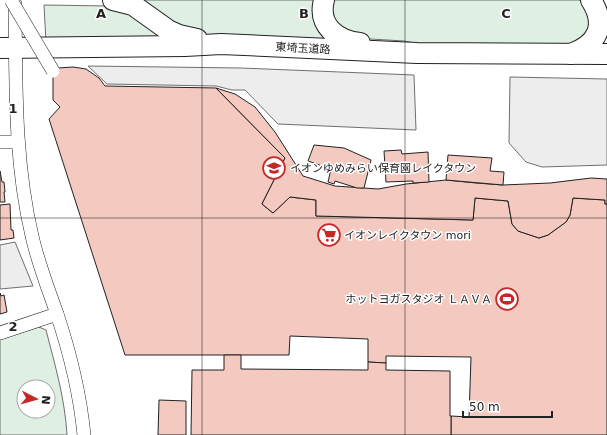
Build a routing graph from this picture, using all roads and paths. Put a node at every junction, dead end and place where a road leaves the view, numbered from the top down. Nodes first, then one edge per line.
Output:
1 (11, 0) edge
2 (15, 0) edge
3 (113, 0) edge
4 (324, 0) edge
5 (591, 0) edge
6 (5, 44) edge
7 (221, 44) junction
8 (417, 53) junction
9 (570, 54) junction
10 (607, 54) edge
11 (53, 71) dead end
12 (0, 142) edge
13 (18, 142) junction
14 (57, 314) junction
15 (0, 333) edge
16 (84, 435) edge

1 - 11 street, bridge
2 - 6 street
3 - 7 highway
4 - 8 highway
5 - 9 highway
6 - 7 highway, 東埼玉道路
6 - 13 street
7 - 8 highway, 東埼玉道路
8 - 9 highway, 東埼玉道路
9 - 10 highway, 東埼玉道路
12 - 13 street
13 - 14 street
14 - 15 street
14 - 16 street

